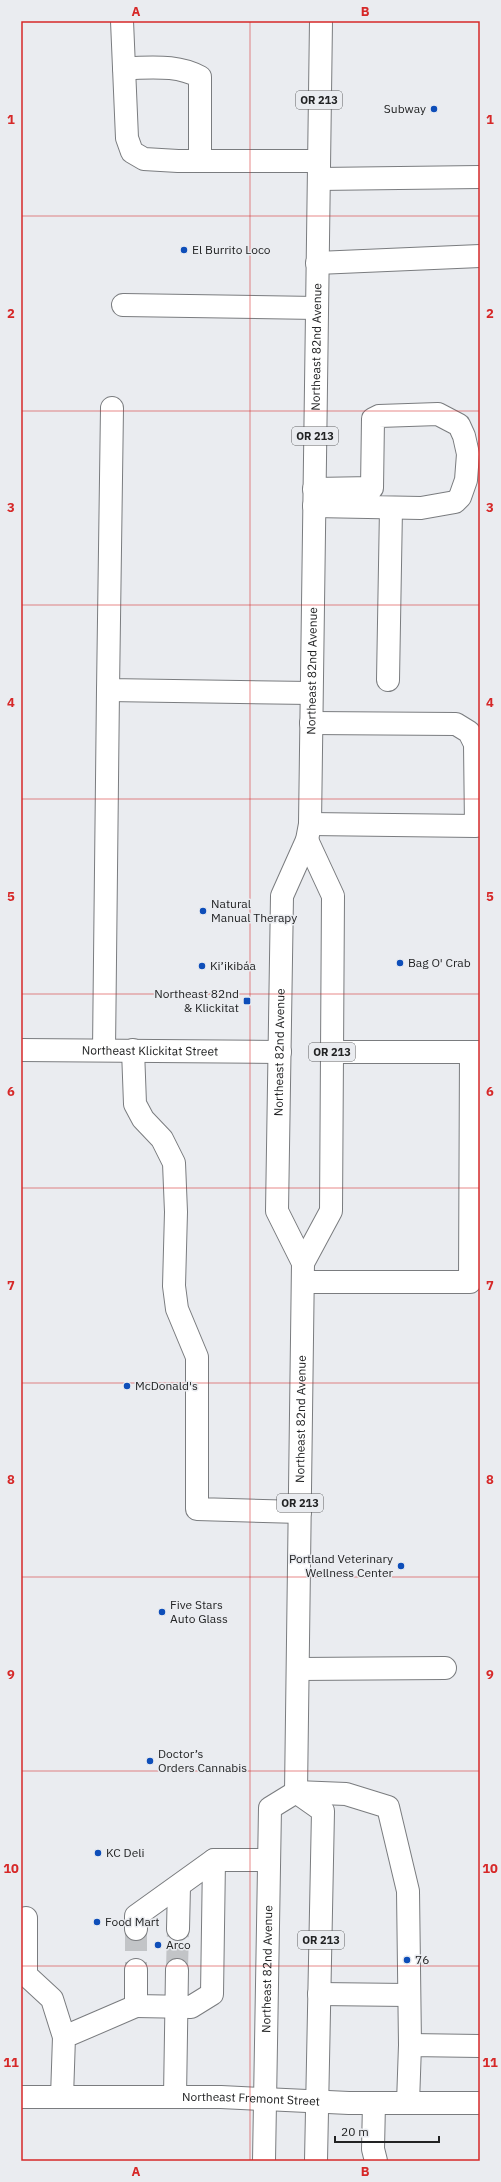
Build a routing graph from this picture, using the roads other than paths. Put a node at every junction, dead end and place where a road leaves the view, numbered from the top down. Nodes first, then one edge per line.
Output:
1 (122, 21) edge
2 (321, 21) edge
3 (124, 68) junction
4 (200, 161) junction
5 (319, 170) junction
6 (480, 177) edge
7 (480, 256) edge
8 (317, 263) junction
9 (123, 304) dead end
10 (317, 308) junction
11 (112, 408) dead end
12 (314, 498) junction
13 (391, 508) junction
14 (388, 680) dead end
15 (108, 690) junction
16 (311, 693) junction
17 (311, 723) junction
18 (308, 832) junction
19 (478, 832) edge
20 (21, 1050) edge
21 (104, 1050) junction
22 (133, 1050) junction
23 (280, 1052) junction
24 (332, 1052) junction
25 (475, 1052) edge
26 (303, 1273) junction
27 (300, 1512) junction
28 (445, 1668) dead end
29 (298, 1669) junction
30 (296, 1792) junction
31 (214, 1860) junction
32 (269, 1860) junction
33 (179, 1886) junction
34 (26, 1918) dead end
35 (136, 1929) tunnel mouth
36 (178, 1929) tunnel mouth
37 (136, 1970) tunnel mouth
38 (177, 1970) tunnel mouth
39 (319, 1994) junction
40 (408, 1995) junction
41 (136, 2006) junction
42 (176, 2007) junction
43 (64, 2037) junction
44 (410, 2044) junction
45 (480, 2046) edge
46 (21, 2097) edge
47 (62, 2097) junction
48 (175, 2097) junction
49 (265, 2099) junction
50 (317, 2101) junction
51 (374, 2102) junction
52 (408, 2102) junction
53 (480, 2103) edge
54 (264, 2161) edge
55 (316, 2161) edge
56 (376, 2161) edge

1 - 3 main road
2 - 5 main road, Northeast 82nd Avenue / OR 213
3 - 4 main road
3 - 4 main road
4 - 5 main road
5 - 6 main road
5 - 8 main road, Northeast 82nd Avenue / OR 213
7 - 8 main road
8 - 10 main road, Northeast 82nd Avenue / OR 213
9 - 10 main road
10 - 12 main road, Northeast 82nd Avenue / OR 213
11 - 15 main road
12 - 13 main road
12 - 13 main road
12 - 16 main road, Northeast 82nd Avenue / OR 213
13 - 14 main road
15 - 16 main road
15 - 21 main road
16 - 17 main road, Northeast 82nd Avenue / OR 213
17 - 18 main road, Northeast 82nd Avenue / OR 213
17 - 19 main road
18 - 19 main road
18 - 23 main road, Northeast 82nd Avenue / OR 213
18 - 24 main road, Northeast 82nd Avenue / OR 213
20 - 21 main road, Northeast Klickitat Street
21 - 22 main road, Northeast Klickitat Street
22 - 23 main road, Northeast Klickitat Street
22 - 27 main road
23 - 26 main road, Northeast 82nd Avenue / OR 213
24 - 25 main road
24 - 26 main road, Northeast 82nd Avenue / OR 213
25 - 26 main road
26 - 27 main road, Northeast 82nd Avenue / OR 213
27 - 29 main road, Northeast 82nd Avenue / OR 213
28 - 29 main road
29 - 30 main road, Northeast 82nd Avenue / OR 213
30 - 32 main road, Northeast 82nd Avenue
30 - 39 main road, OR 213
30 - 40 main road
31 - 32 main road
31 - 33 main road
31 - 42 main road
32 - 49 main road, Northeast 82nd Avenue
33 - 35 main road
33 - 36 main road
34 - 43 main road
37 - 41 main road
38 - 42 main road
39 - 40 main road
39 - 50 main road, OR 213
40 - 44 main road
41 - 42 main road
41 - 43 main road
42 - 48 main road
43 - 47 main road
44 - 45 main road
44 - 52 main road
46 - 47 main road, Northeast Fremont Street
47 - 48 main road, Northeast Fremont Street
48 - 49 main road, Northeast Fremont Street
49 - 50 main road, Northeast Fremont Street
49 - 54 main road, Northeast 82nd Avenue
50 - 51 main road, Northeast Fremont Street
50 - 55 main road, OR 213
51 - 52 main road, Northeast Fremont Street
51 - 56 main road
52 - 53 main road, Northeast Fremont Street

